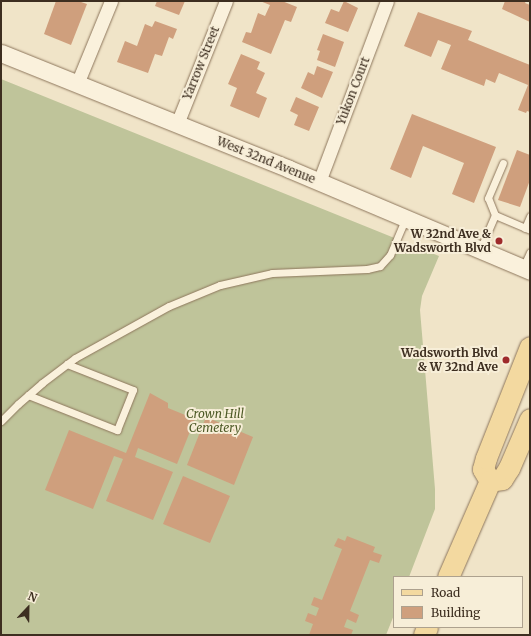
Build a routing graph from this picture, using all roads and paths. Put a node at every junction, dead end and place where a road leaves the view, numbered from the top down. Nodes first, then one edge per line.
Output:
1 (111, 1) edge
2 (226, 1) edge
3 (387, 1) edge
4 (1, 53) edge
5 (77, 84) junction
6 (177, 124) junction
7 (503, 163) dead end
8 (319, 182) junction
9 (495, 215) junction
10 (530, 216) edge
11 (405, 219) junction
12 (528, 229) edge
13 (480, 250) junction
14 (530, 252) edge
15 (527, 270) edge
16 (530, 346) edge
17 (67, 364) junction
18 (28, 395) junction
19 (530, 419) edge
20 (1, 421) edge
21 (490, 481) junction
22 (448, 576) edge

1 - 5 street
2 - 6 street, Yarrow Street
3 - 8 street, Yukon Court
4 - 5 street, West 32nd Avenue
5 - 6 street, West 32nd Avenue
6 - 8 street, West 32nd Avenue
7 - 9 lane
8 - 11 street, West 32nd Avenue
9 - 12 lane
9 - 13 lane
10 - 12 lane
11 - 13 street, West 32nd Avenue
11 - 17 lane
13 - 15 street, West 32nd Avenue
14 - 15 lane
16 - 21 main road
17 - 18 lane
17 - 18 lane
18 - 20 lane
19 - 21 main road
21 - 22 main road

